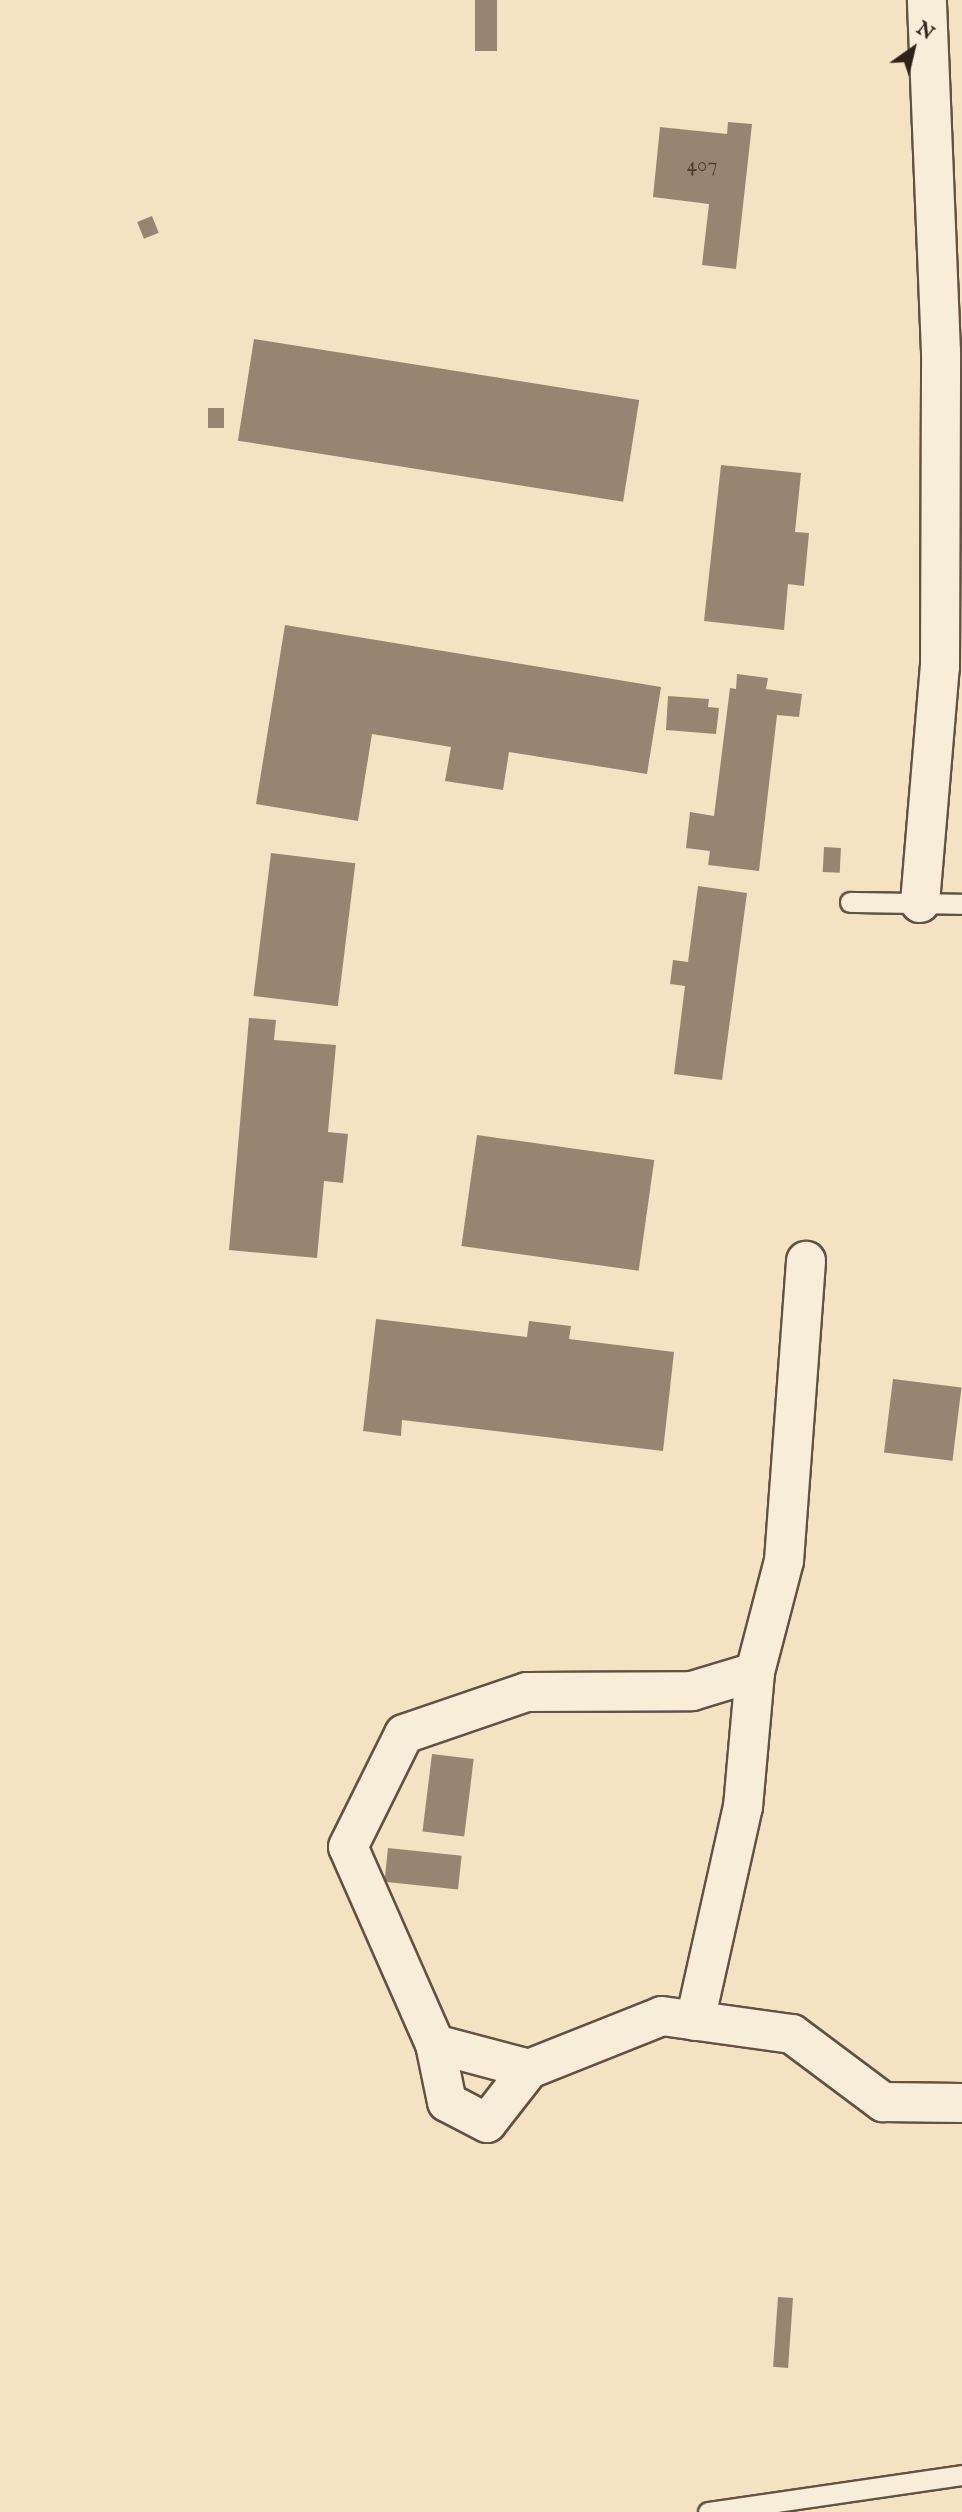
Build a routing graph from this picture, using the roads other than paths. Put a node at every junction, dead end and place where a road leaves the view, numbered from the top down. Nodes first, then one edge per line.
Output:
1 (927, 0) edge
2 (950, 708) edge
3 (850, 902) dead end
4 (920, 903) junction
5 (962, 904) edge
6 (806, 1261) dead end
7 (755, 1672) junction
8 (695, 2021) junction
9 (435, 2044) junction
10 (529, 2069) junction
11 (962, 2103) edge
12 (962, 2475) edge
13 (708, 2512) edge

1 - 2 street
2 - 4 street
3 - 4 lane
4 - 5 lane
6 - 7 street
7 - 8 street
7 - 9 street
8 - 10 street
8 - 11 street
9 - 10 street
9 - 10 street
12 - 13 lane

